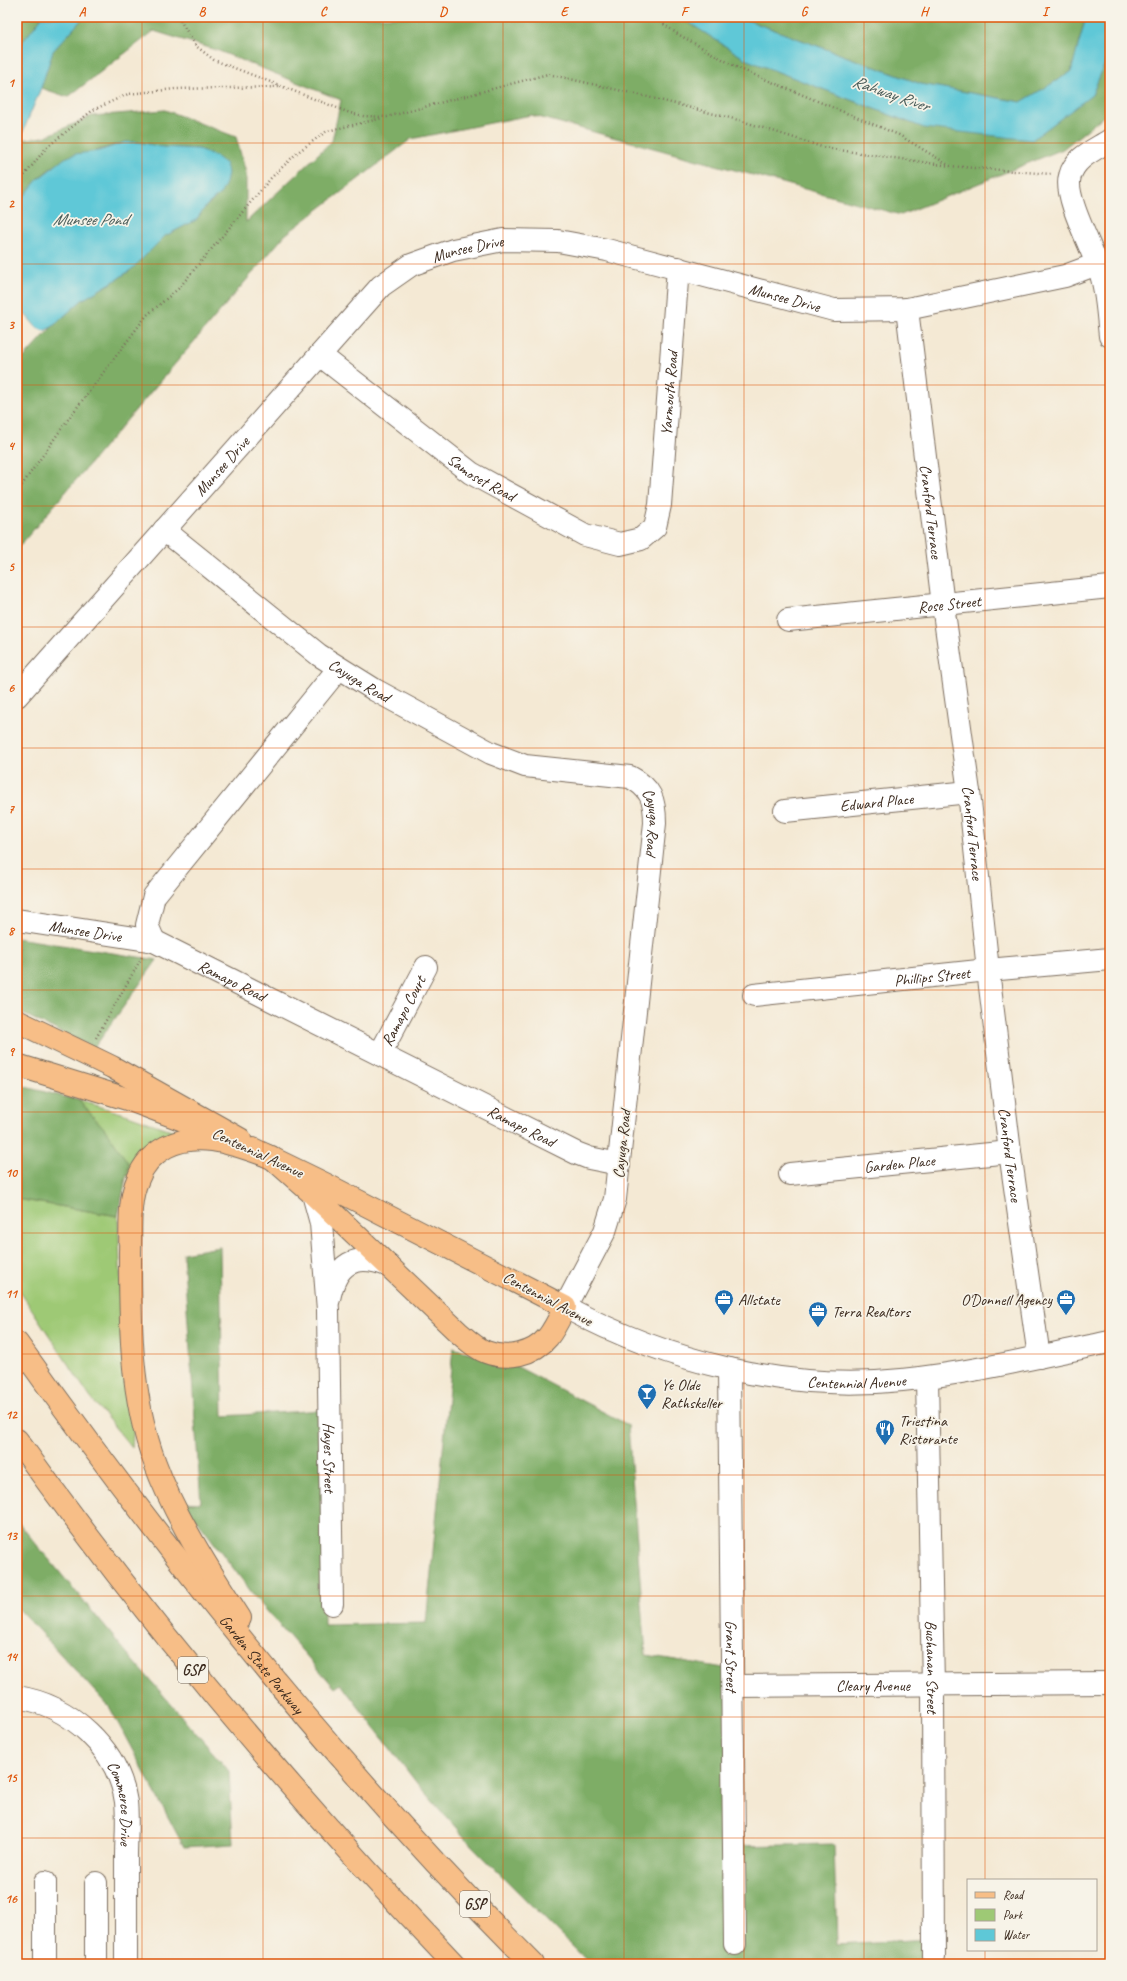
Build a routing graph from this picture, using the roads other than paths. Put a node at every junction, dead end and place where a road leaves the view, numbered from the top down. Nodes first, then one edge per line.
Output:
1 (1110, 140) edge
2 (1097, 264) junction
3 (678, 268) junction
4 (907, 309) junction
5 (1110, 336) edge
6 (320, 354) junction
7 (657, 518) joint
8 (164, 530) junction
9 (1110, 587) edge
10 (943, 605) junction
11 (788, 620) dead end
12 (339, 668) junction
13 (17, 696) edge
14 (969, 792) junction
15 (785, 811) dead end
16 (17, 920) edge
17 (154, 940) junction
18 (1110, 959) edge
19 (426, 967) dead end
20 (988, 970) junction
21 (754, 995) dead end
22 (17, 1021) edge
23 (380, 1054) junction
24 (17, 1065) edge
25 (1010, 1152) junction
26 (271, 1157) junction
27 (619, 1164) junction
28 (790, 1174) dead end
29 (313, 1194) junction
30 (389, 1266) junction
31 (565, 1307) junction
32 (328, 1310) junction
33 (1110, 1342) edge
34 (17, 1344) edge
35 (1039, 1357) junction
36 (729, 1369) junction
37 (927, 1378) junction
38 (17, 1440) edge
39 (17, 1456) edge
40 (139, 1603) junction
41 (332, 1604) dead end
42 (1110, 1683) edge
43 (733, 1686) junction
44 (933, 1686) junction
45 (17, 1697) edge
46 (335, 1750) junction
47 (45, 1882) dead end
48 (96, 1883) dead end
49 (736, 1944) dead end
50 (934, 1957) dead end
51 (45, 1964) edge
52 (96, 1964) edge
53 (126, 1964) edge
54 (454, 1964) edge
55 (533, 1964) edge

1 - 2 street
2 - 4 street, Munsee Drive
2 - 5 street
3 - 4 street, Munsee Drive
3 - 6 street, Munsee Drive
3 - 7 street, Yarmouth Road
4 - 10 street, Cranford Terrace
6 - 7 street, Samoset Road
6 - 8 street, Munsee Drive
8 - 12 street, Cayuga Road
8 - 13 street, Munsee Drive
9 - 10 street, Rose Street
10 - 11 street, Rose Street
10 - 14 street, Cranford Terrace
12 - 17 street
12 - 27 street, Cayuga Road
14 - 15 street, Edward Place
14 - 20 street, Cranford Terrace
16 - 17 street, Munsee Drive
17 - 23 street, Ramapo Road
18 - 20 street, Phillips Street
19 - 23 street, Ramapo Court
20 - 21 street, Phillips Street
20 - 25 street, Cranford Terrace
22 - 26 main road
23 - 27 street, Ramapo Road
24 - 26 main road, Centennial Avenue
25 - 28 street, Garden Place
25 - 35 street, Cranford Terrace
26 - 29 main road
26 - 31 main road, Centennial Avenue
26 - 46 main road
27 - 31 street, Cayuga Road
29 - 30 main road
29 - 32 street, Hayes Street
30 - 31 main road
30 - 32 street, Hayes Street
31 - 36 street, Centennial Avenue
32 - 41 street, Hayes Street
33 - 35 street, Centennial Avenue
34 - 46 main road, Garden State Parkway / GSP
35 - 37 street, Centennial Avenue
36 - 37 street, Centennial Avenue
36 - 43 street, Grant Street
37 - 44 street, Buchanan Street
38 - 40 main road, GSP
39 - 40 main road
40 - 54 main road, GSP
42 - 44 street, Cleary Avenue
43 - 44 street, Cleary Avenue
43 - 49 street, Grant Street
44 - 50 street, Buchanan Street
45 - 53 street, Commerce Drive
46 - 55 main road, Garden State Parkway / GSP
47 - 51 street
48 - 52 street

